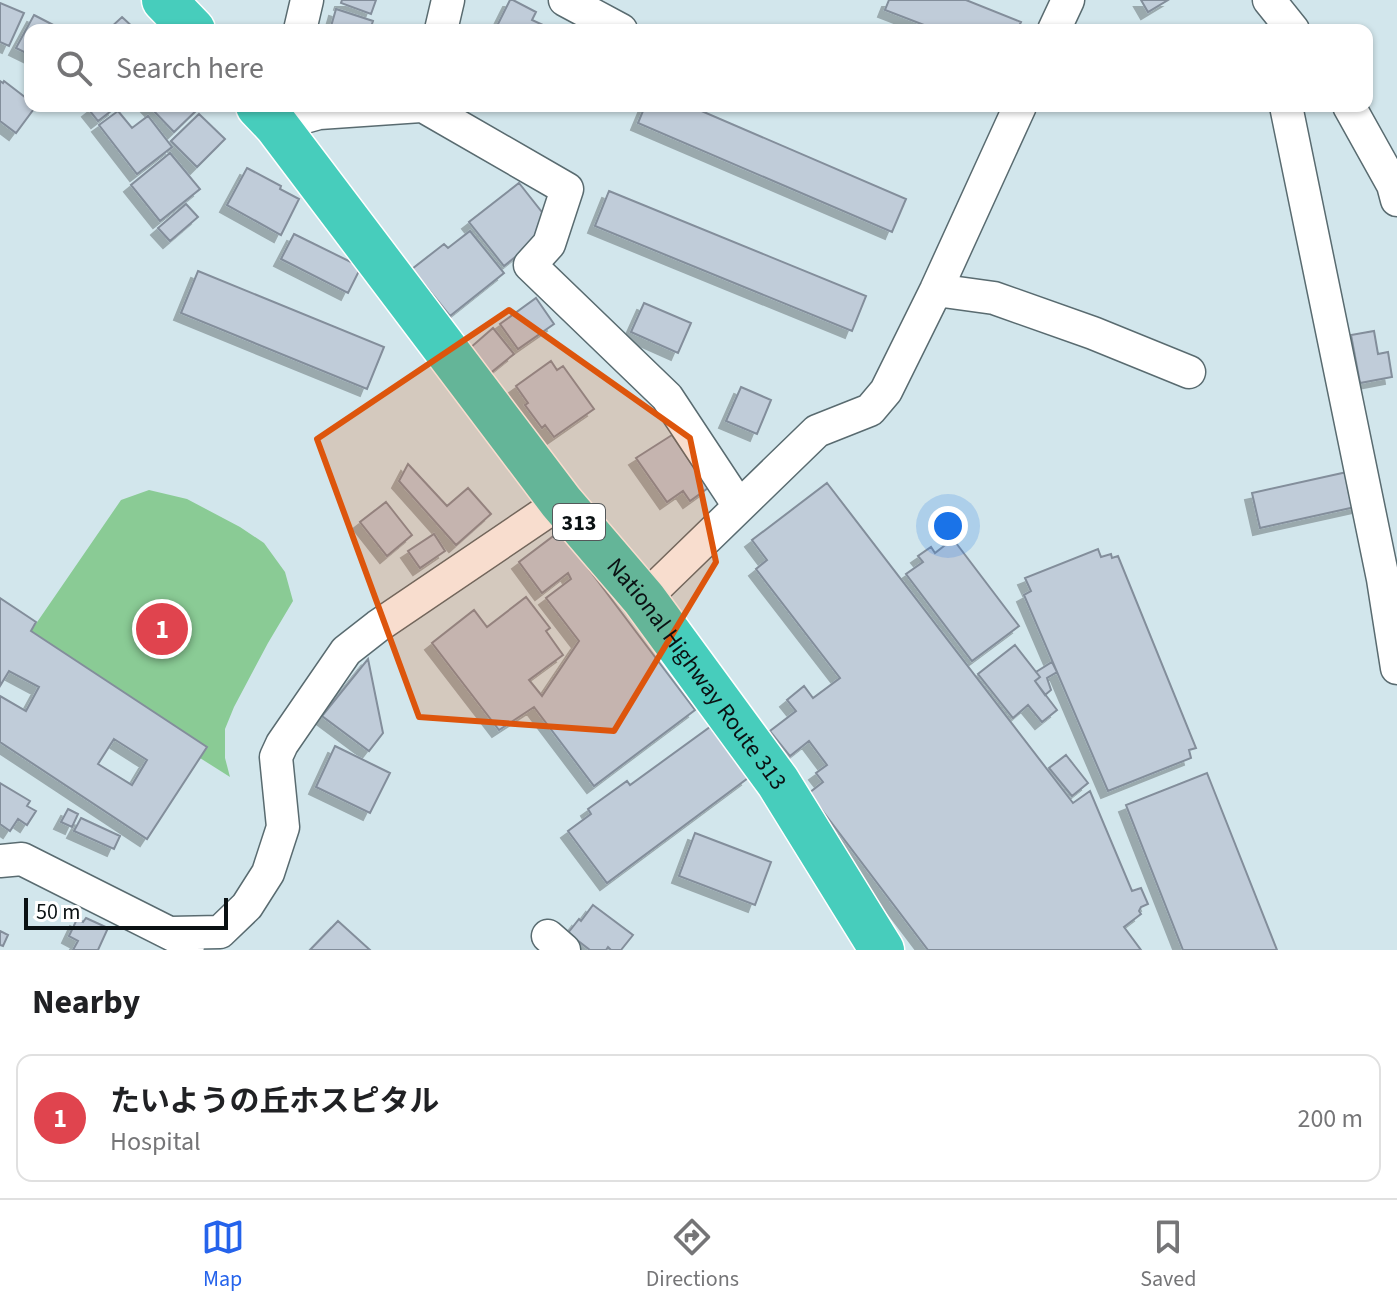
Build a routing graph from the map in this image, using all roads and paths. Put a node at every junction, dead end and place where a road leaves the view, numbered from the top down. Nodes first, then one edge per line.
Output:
1 (164, 0) edge
2 (307, 0) edge
3 (448, 0) edge
4 (565, 0) edge
5 (1068, 0) edge
6 (1261, 0) edge
7 (1269, 0) edge
8 (187, 24) edge
9 (301, 24) edge
10 (442, 24) edge
11 (610, 24) edge
12 (1057, 24) edge
13 (1267, 24) edge
14 (1288, 24) edge
15 (271, 112) edge
16 (334, 112) edge
17 (432, 112) edge
18 (1017, 112) edge
19 (1287, 112) edge
20 (1352, 112) edge
21 (1397, 200) edge
22 (936, 290) junction
23 (1189, 372) dead end
24 (561, 502) junction
25 (739, 506) junction
26 (644, 599) junction
27 (1397, 668) edge
28 (0, 861) edge
29 (171, 942) edge
30 (202, 950) edge
31 (882, 950) edge

1 - 8 highway
2 - 9 street
3 - 10 street
4 - 11 street
5 - 12 street
6 - 13 street
7 - 14 street
15 - 16 street
15 - 24 highway, National Highway Route 313 / 313
17 - 25 street
18 - 22 street
19 - 27 street
20 - 21 street
22 - 23 street
22 - 25 street
24 - 26 highway, National Highway Route 313 / 313
24 - 29 street
25 - 26 street
26 - 31 highway, National Highway Route 313 / 313
28 - 29 street
29 - 30 street

